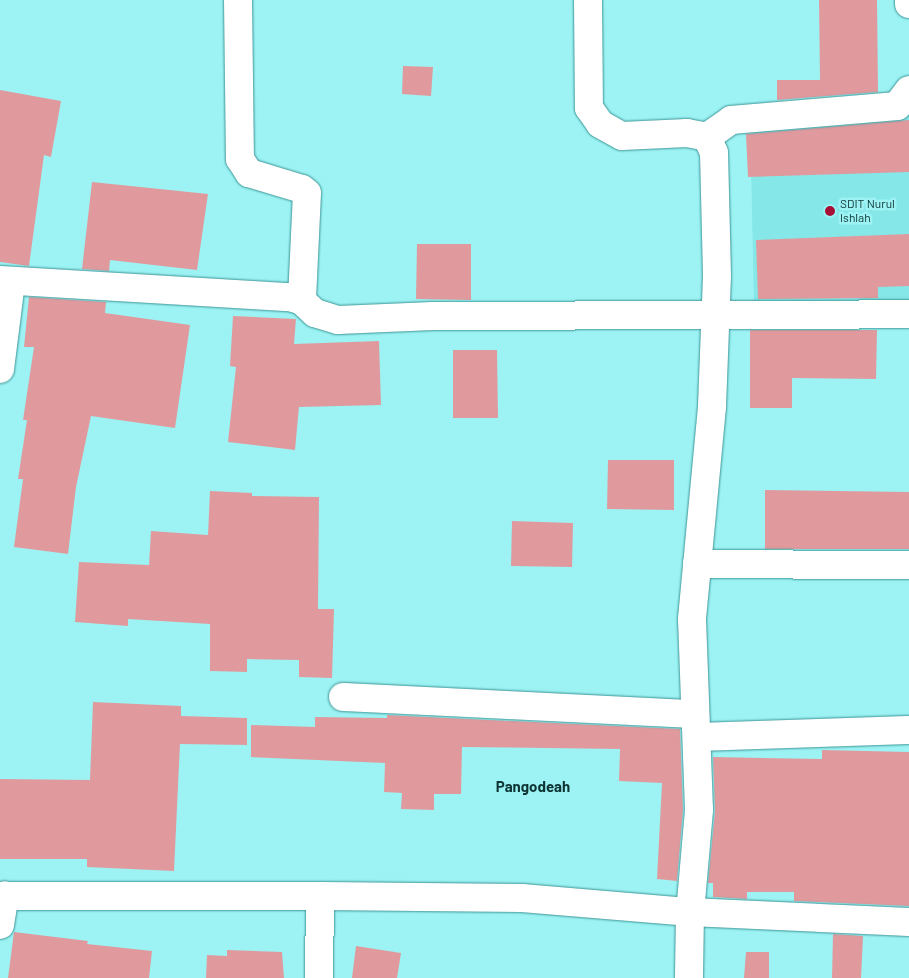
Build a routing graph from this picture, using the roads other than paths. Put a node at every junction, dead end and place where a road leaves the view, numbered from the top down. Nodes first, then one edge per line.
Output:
1 (238, 0) edge
2 (588, 0) edge
3 (909, 90) edge
4 (707, 137) junction
5 (6, 281) edge
6 (302, 301) junction
7 (714, 314) junction
8 (909, 314) edge
9 (0, 369) edge
10 (697, 564) junction
11 (909, 565) edge
12 (344, 697) dead end
13 (696, 725) junction
14 (909, 730) edge
15 (2, 895) edge
16 (320, 896) junction
17 (690, 912) junction
18 (909, 922) edge
19 (0, 925) edge
20 (319, 978) edge
21 (689, 978) edge

1 - 6 street
2 - 4 street
3 - 4 street
4 - 7 street
5 - 6 street
5 - 9 street
6 - 7 street
7 - 8 street
7 - 10 street
10 - 11 street
10 - 13 street
12 - 13 street
13 - 14 street
13 - 17 street
15 - 16 street
15 - 19 street
16 - 17 street
16 - 20 street
17 - 18 street
17 - 21 street

